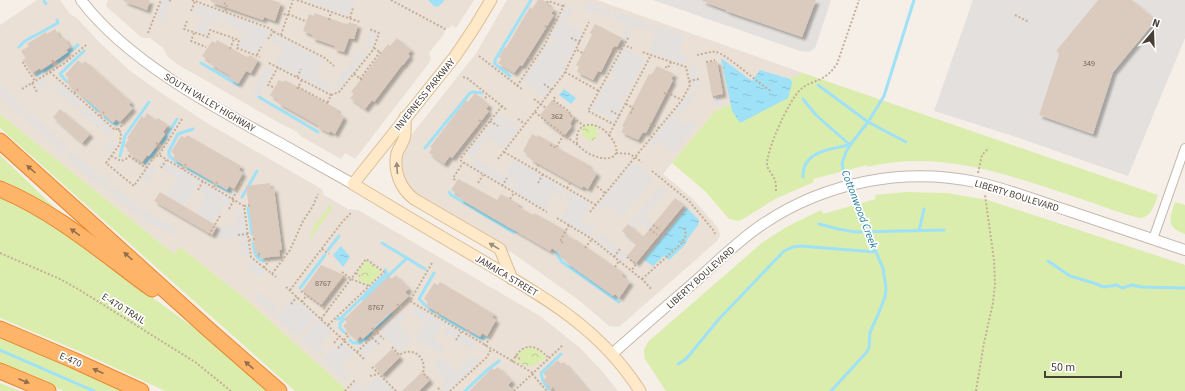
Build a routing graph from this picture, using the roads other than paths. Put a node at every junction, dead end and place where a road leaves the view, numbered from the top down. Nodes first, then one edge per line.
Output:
1 (82, 0) edge
2 (491, 0) edge
3 (405, 117) junction
4 (0, 142) edge
5 (1185, 148) edge
6 (353, 184) junction
7 (0, 189) edge
8 (1153, 239) junction
9 (1185, 250) edge
10 (512, 279) junction
11 (0, 329) edge
12 (208, 329) junction
13 (612, 354) junction
14 (0, 371) edge
15 (48, 391) edge
16 (141, 391) edge
17 (279, 391) edge
18 (640, 391) edge

1 - 6 street, SOUTH VALLEY HIGHWAY
2 - 3 main road, INVERNESS PARKWAY
3 - 6 main road, INVERNESS PARKWAY
10 -> 3 main road
12 -> 4 highway
5 - 8 street
6 - 10 main road, JAMAICA STREET
12 -> 7 highway
8 - 9 street, LIBERTY BOULEVARD
8 - 13 street, LIBERTY BOULEVARD
10 - 13 main road, JAMAICA STREET
16 -> 11 highway, E-470
17 -> 12 highway
13 - 18 main road, JAMAICA STREET
14 -> 15 highway

